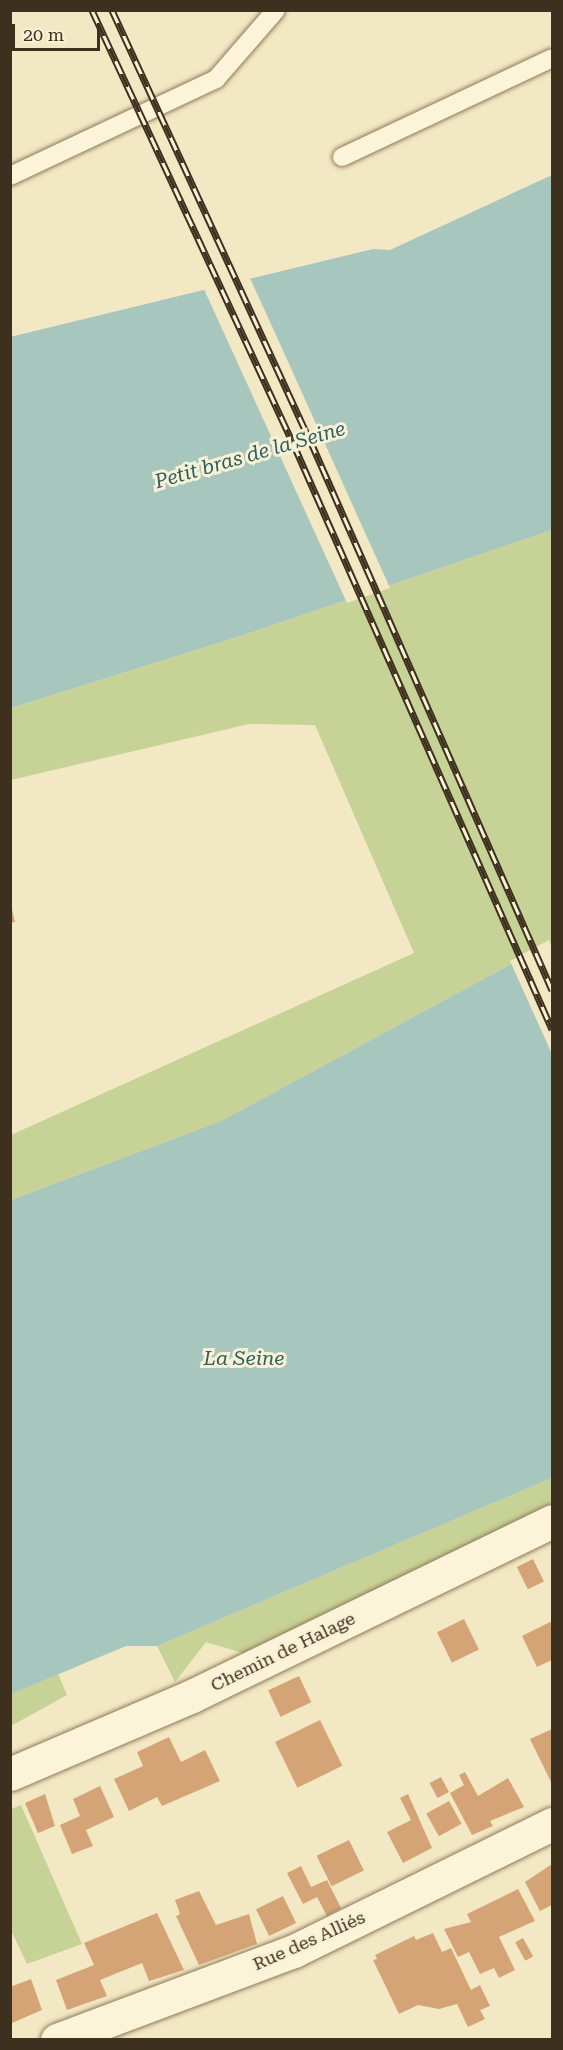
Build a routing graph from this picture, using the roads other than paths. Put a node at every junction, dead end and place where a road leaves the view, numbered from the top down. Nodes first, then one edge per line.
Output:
1 (276, 10) edge
2 (552, 58) edge
3 (342, 157) dead end
4 (10, 176) edge
5 (552, 1521) edge
6 (10, 1774) edge
7 (552, 1824) edge
8 (57, 2040) edge

1 - 4 lane
2 - 3 lane
5 - 6 street, Chemin de Halage
7 - 8 street, Rue des Alliés

